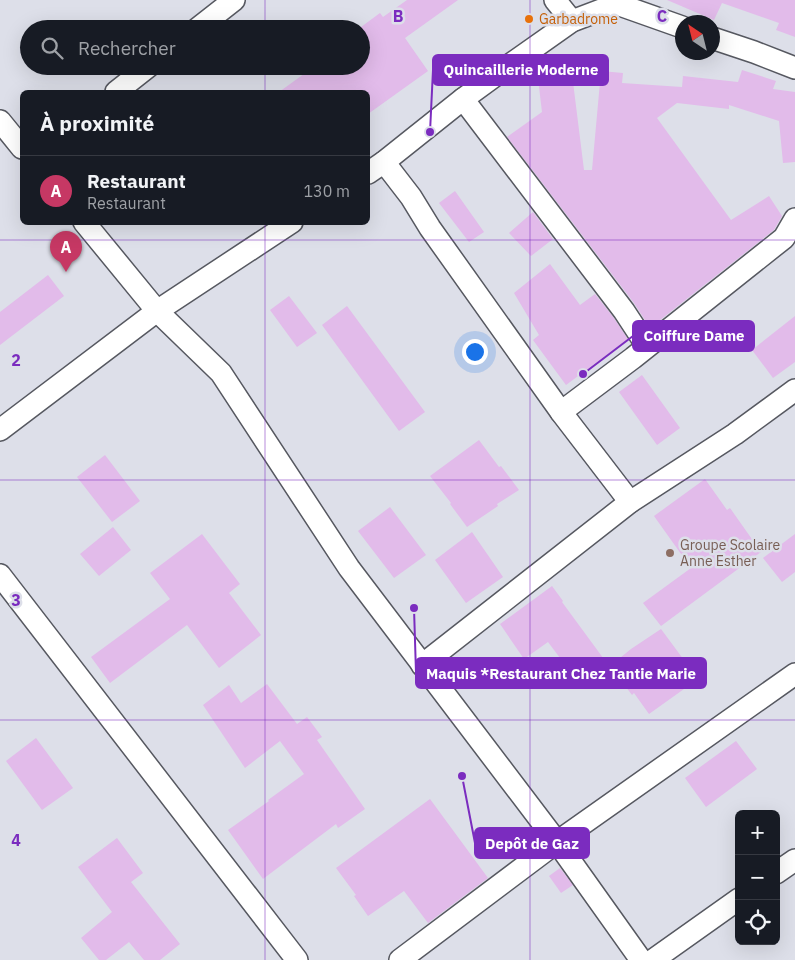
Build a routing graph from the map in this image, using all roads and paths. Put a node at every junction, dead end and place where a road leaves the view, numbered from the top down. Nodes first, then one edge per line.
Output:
1 (234, 0) edge
2 (555, 0) edge
3 (616, 2) edge
4 (208, 20) edge
5 (572, 21) junction
6 (675, 24) edge
7 (720, 41) edge
8 (795, 68) edge
9 (138, 75) edge
10 (119, 90) edge
11 (463, 99) junction
12 (0, 121) edge
13 (20, 146) edge
14 (376, 167) edge
15 (795, 219) edge
16 (86, 225) edge
17 (287, 225) edge
18 (157, 311) junction
19 (647, 346) junction
20 (795, 390) edge
21 (561, 412) junction
22 (0, 430) edge
23 (630, 502) junction
24 (0, 575) edge
25 (422, 665) junction
26 (795, 674) edge
27 (557, 842) junction
28 (795, 860) edge
29 (780, 870) edge
30 (738, 900) edge
31 (297, 960) edge
32 (400, 960) edge
33 (641, 960) edge
34 (653, 960) edge

1 - 4 street
2 - 5 street
3 - 5 street
3 - 6 street
5 - 11 street
7 - 8 street
9 - 10 street
11 - 14 street
11 - 19 street
12 - 13 street
14 - 21 street
15 - 19 street
16 - 18 street
17 - 18 street
18 - 22 street
18 - 25 street
19 - 21 street
20 - 23 street
21 - 23 street
23 - 25 street
24 - 31 street
25 - 27 street
26 - 27 street
27 - 32 street
27 - 33 street
28 - 29 street
30 - 34 street

